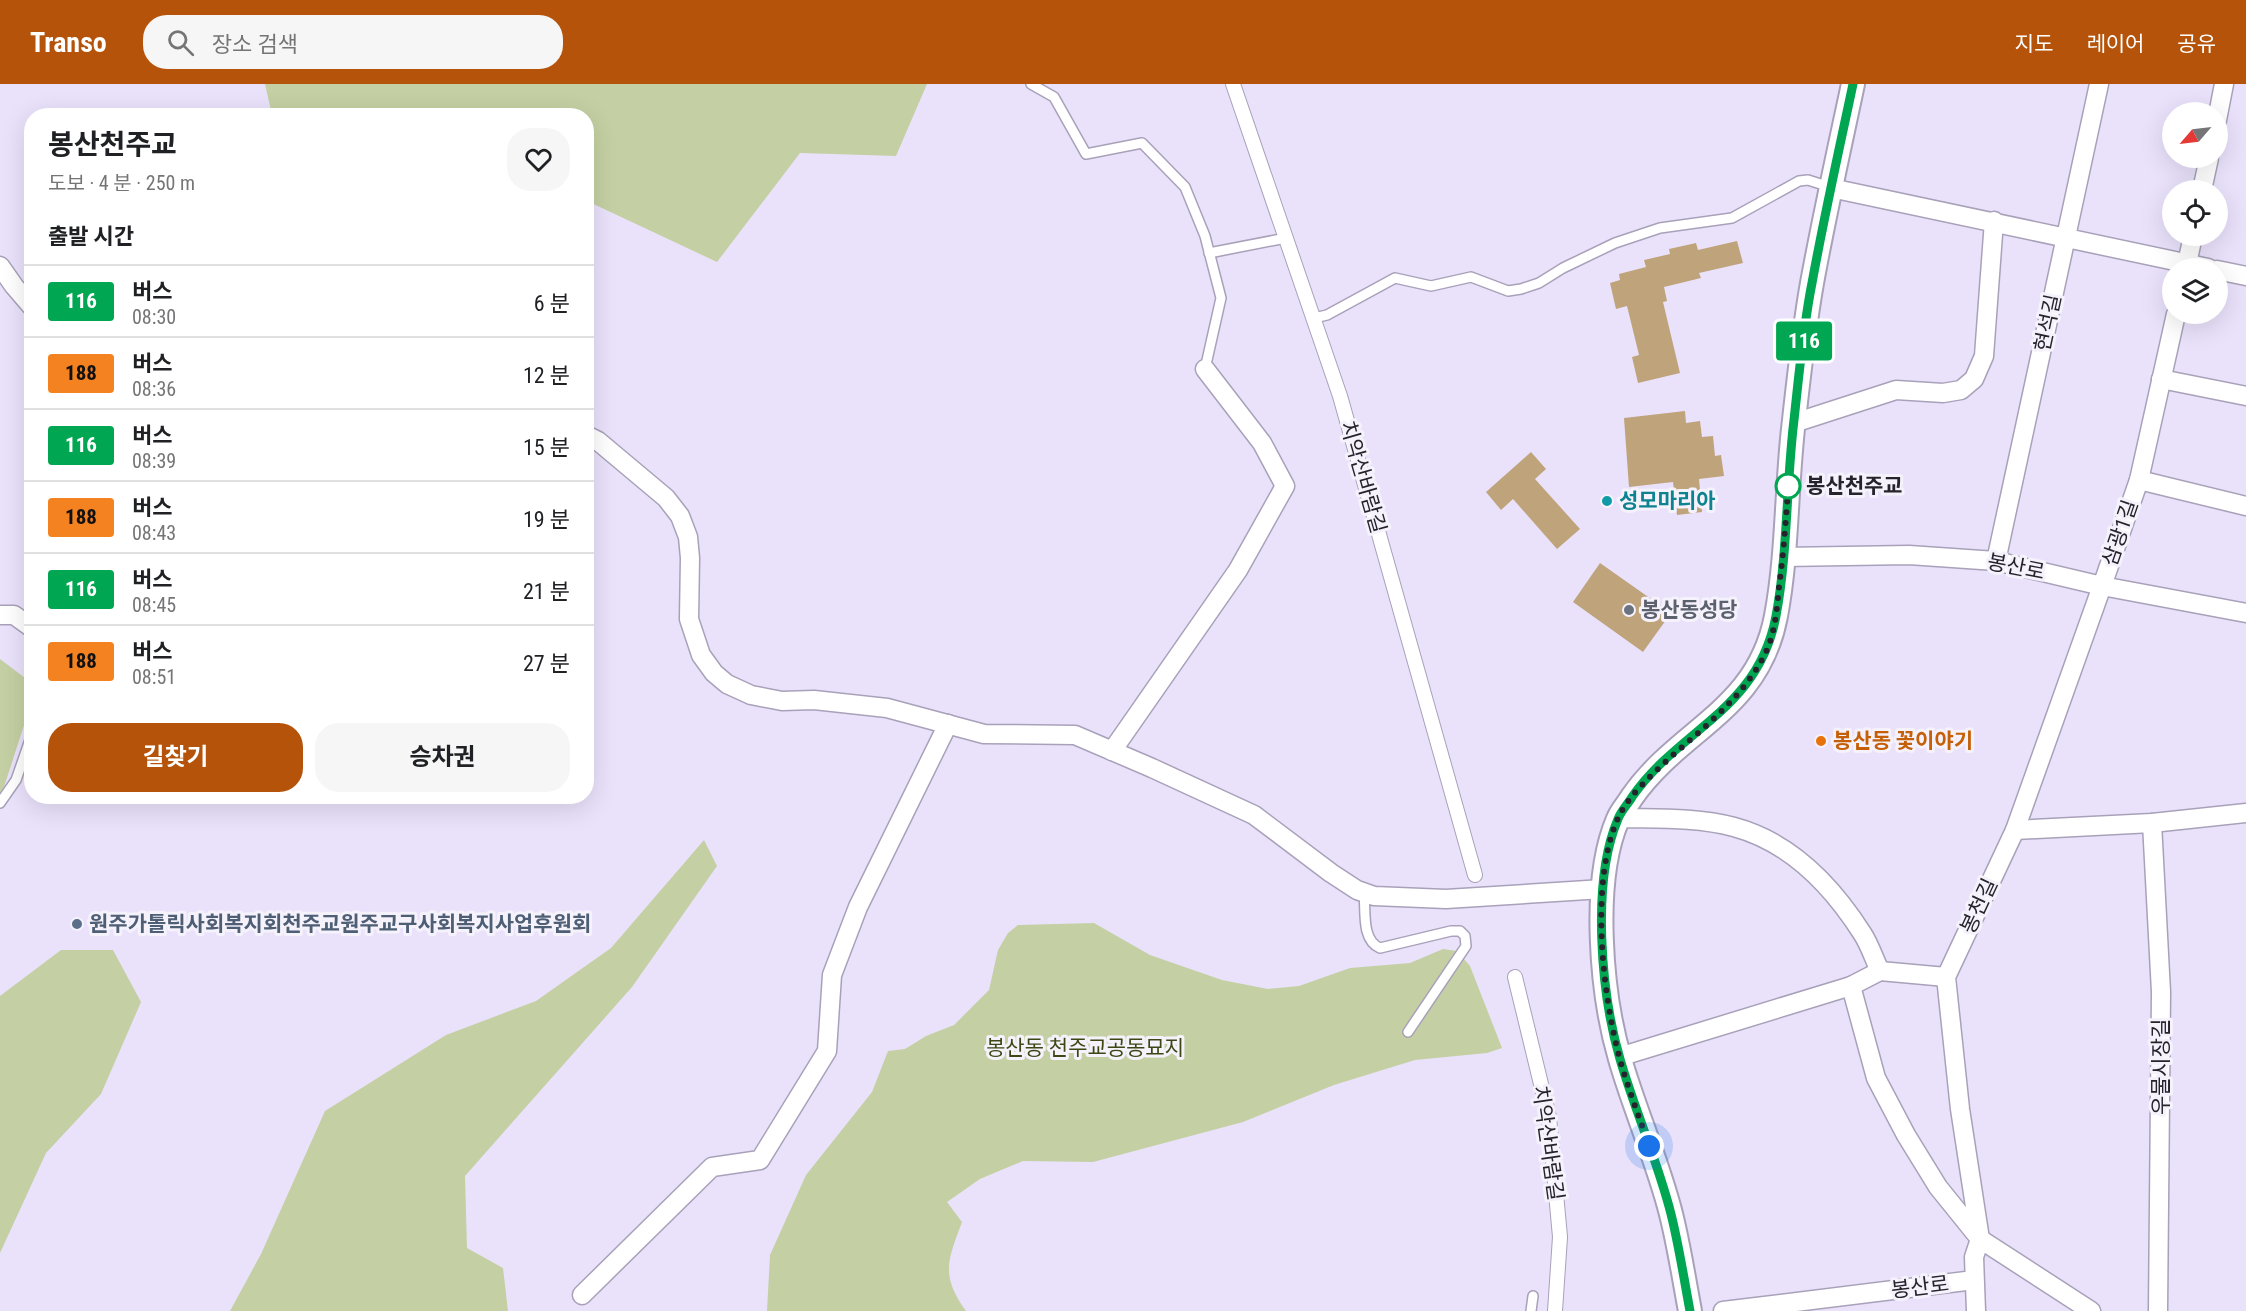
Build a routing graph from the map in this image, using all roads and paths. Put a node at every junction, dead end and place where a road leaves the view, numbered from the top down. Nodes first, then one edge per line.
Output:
1 (1031, 84) edge
2 (1233, 84) edge
3 (1853, 84) edge
4 (2099, 84) edge
5 (2224, 84) edge
6 (2220, 102) edge
7 (1831, 188) junction
8 (1994, 221) junction
9 (1286, 238) junction
10 (2066, 238) junction
11 (1209, 253) junction
12 (2162, 260) edge
13 (0, 266) edge
14 (2228, 272) edge
15 (2246, 276) edge
16 (24, 298) edge
17 (1314, 318) junction
18 (2174, 324) edge
19 (1205, 369) joint
20 (2161, 379) junction
21 (2246, 396) edge
22 (1794, 423) junction
23 (594, 439) edge
24 (2139, 480) junction
25 (2246, 506) edge
26 (1783, 557) junction
27 (1996, 561) junction
28 (2102, 586) junction
29 (2246, 613) edge
30 (0, 615) edge
31 (24, 622) edge
32 (948, 724) junction
33 (1112, 751) junction
34 (24, 757) edge
35 (0, 803) edge
36 (2246, 813) edge
37 (1618, 818) junction
38 (2152, 823) junction
39 (2015, 830) junction
40 (1475, 875) dead end
41 (1603, 889) junction
42 (1364, 893) junction
43 (1880, 971) junction
44 (1515, 977) dead end
45 (1946, 977) junction
46 (1851, 986) junction
47 (1408, 1032) dead end
48 (1619, 1057) junction
49 (1980, 1239) junction
50 (1974, 1280) junction
51 (582, 1295) dead end
52 (1533, 1296) dead end
53 (1531, 1311) edge
54 (1555, 1311) edge
55 (1690, 1311) edge
56 (1723, 1311) edge
57 (1976, 1311) edge
58 (2091, 1311) edge
59 (2157, 1311) edge

1 - 11 lane
2 - 9 street, 치악산바람길
3 - 7 street
4 - 10 street, 현석길
5 - 6 street
7 - 8 street
7 - 17 lane
7 - 22 street
8 - 10 street
8 - 22 street
9 - 11 lane
9 - 17 street, 치악산바람길
10 - 12 street
10 - 27 street, 현석길
11 - 19 lane
13 - 16 street
14 - 15 street
17 - 40 street, 치악산바람길
18 - 20 street, 삼광1길
19 - 33 street
20 - 21 street
20 - 24 street, 삼광1길
22 - 26 street
23 - 32 street
24 - 25 street, 삼광1길
24 - 28 street, 삼광1길
26 - 27 street, 봉산로
26 - 37 street
27 - 28 street, 봉산로
28 - 29 street, 봉산로
28 - 39 street, 봉천길
30 - 31 street
32 - 33 street
32 - 51 street
33 - 42 street
34 - 35 lane
36 - 38 street
37 - 41 street
37 - 43 street
38 - 39 street
38 - 59 street, 우물시장길
39 - 45 street, 봉천길
41 - 42 street
41 - 48 street
42 - 47 lane
43 - 45 street
43 - 46 street
44 - 54 street, 치악산바람길
45 - 49 street
46 - 48 street
46 - 49 street
48 - 55 street
49 - 50 street
49 - 58 street
50 - 56 street, 봉산로
50 - 57 street
52 - 53 lane

